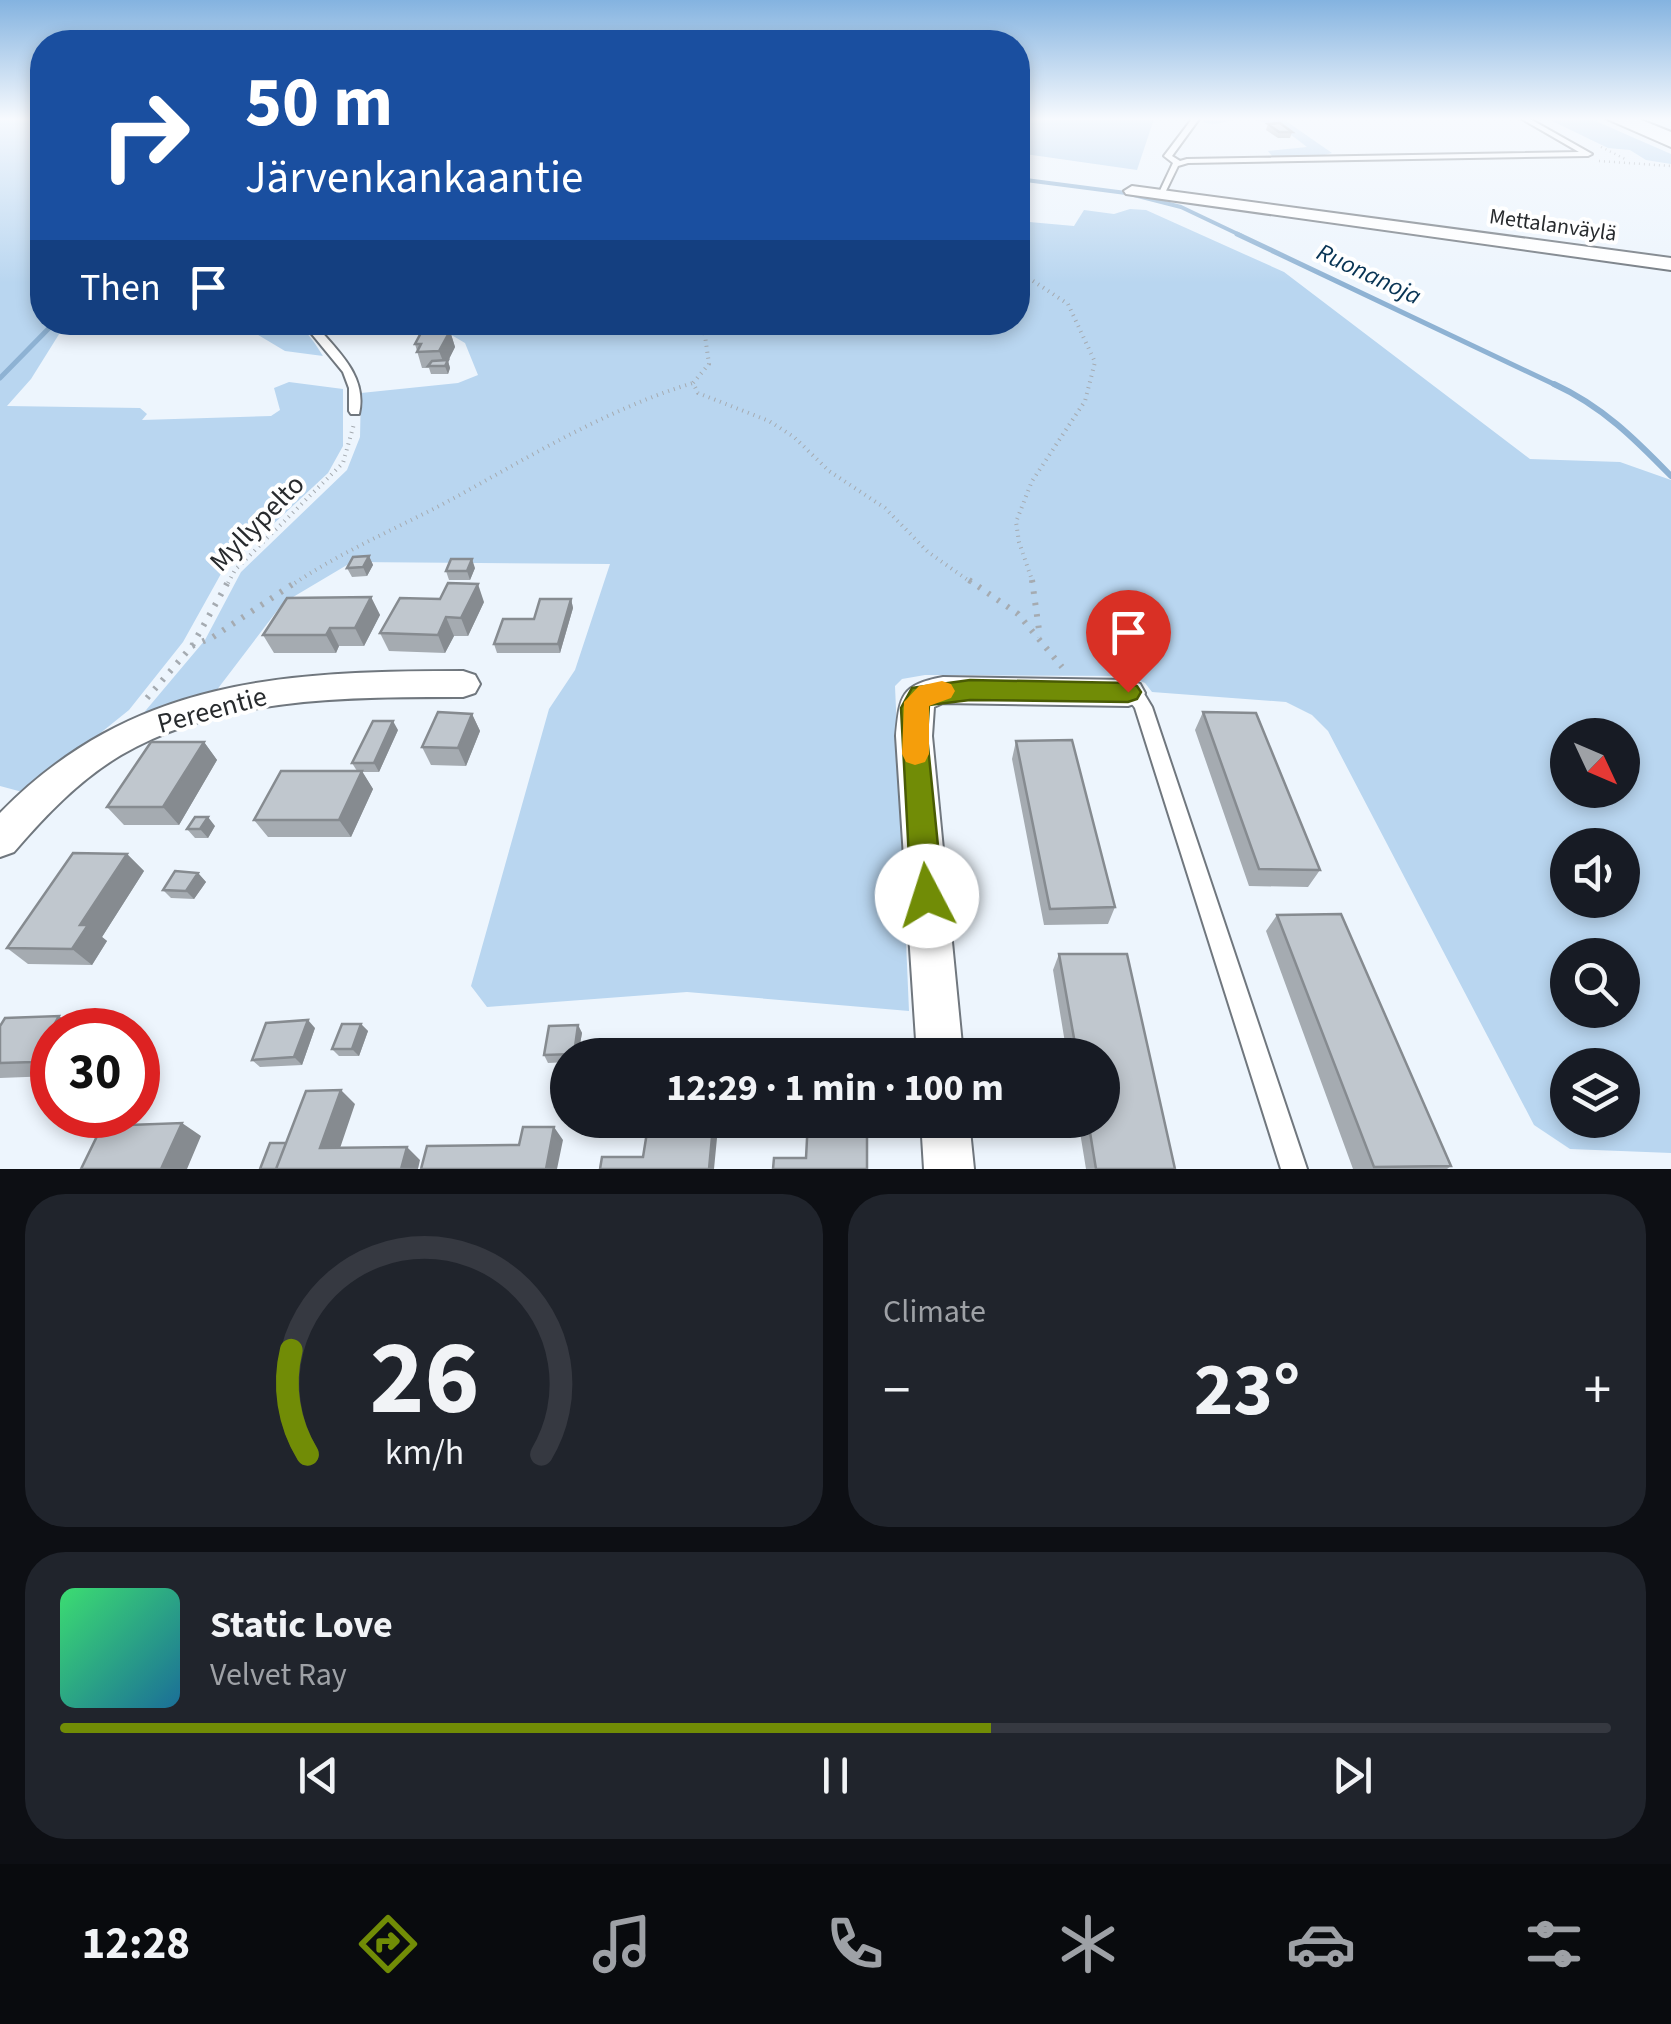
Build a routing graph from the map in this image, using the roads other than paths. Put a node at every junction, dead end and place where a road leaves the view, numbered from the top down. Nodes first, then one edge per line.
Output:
1 (1172, 174) edge
2 (1132, 191) dead end
3 (1160, 194) junction
4 (1671, 264) edge
5 (318, 335) edge
6 (355, 412) road end
7 (463, 684) dead end
8 (1128, 692) joint
9 (0, 840) edge
10 (939, 1038) edge
11 (946, 1138) edge
12 (949, 1169) edge
13 (1294, 1169) edge

1 - 3 lane
2 - 3 street, Mettalanväylä
3 - 4 street, Mettalanväylä
5 - 6 lane
7 - 9 street, Pereentie
8 - 10 street
8 - 13 lane
11 - 12 street

